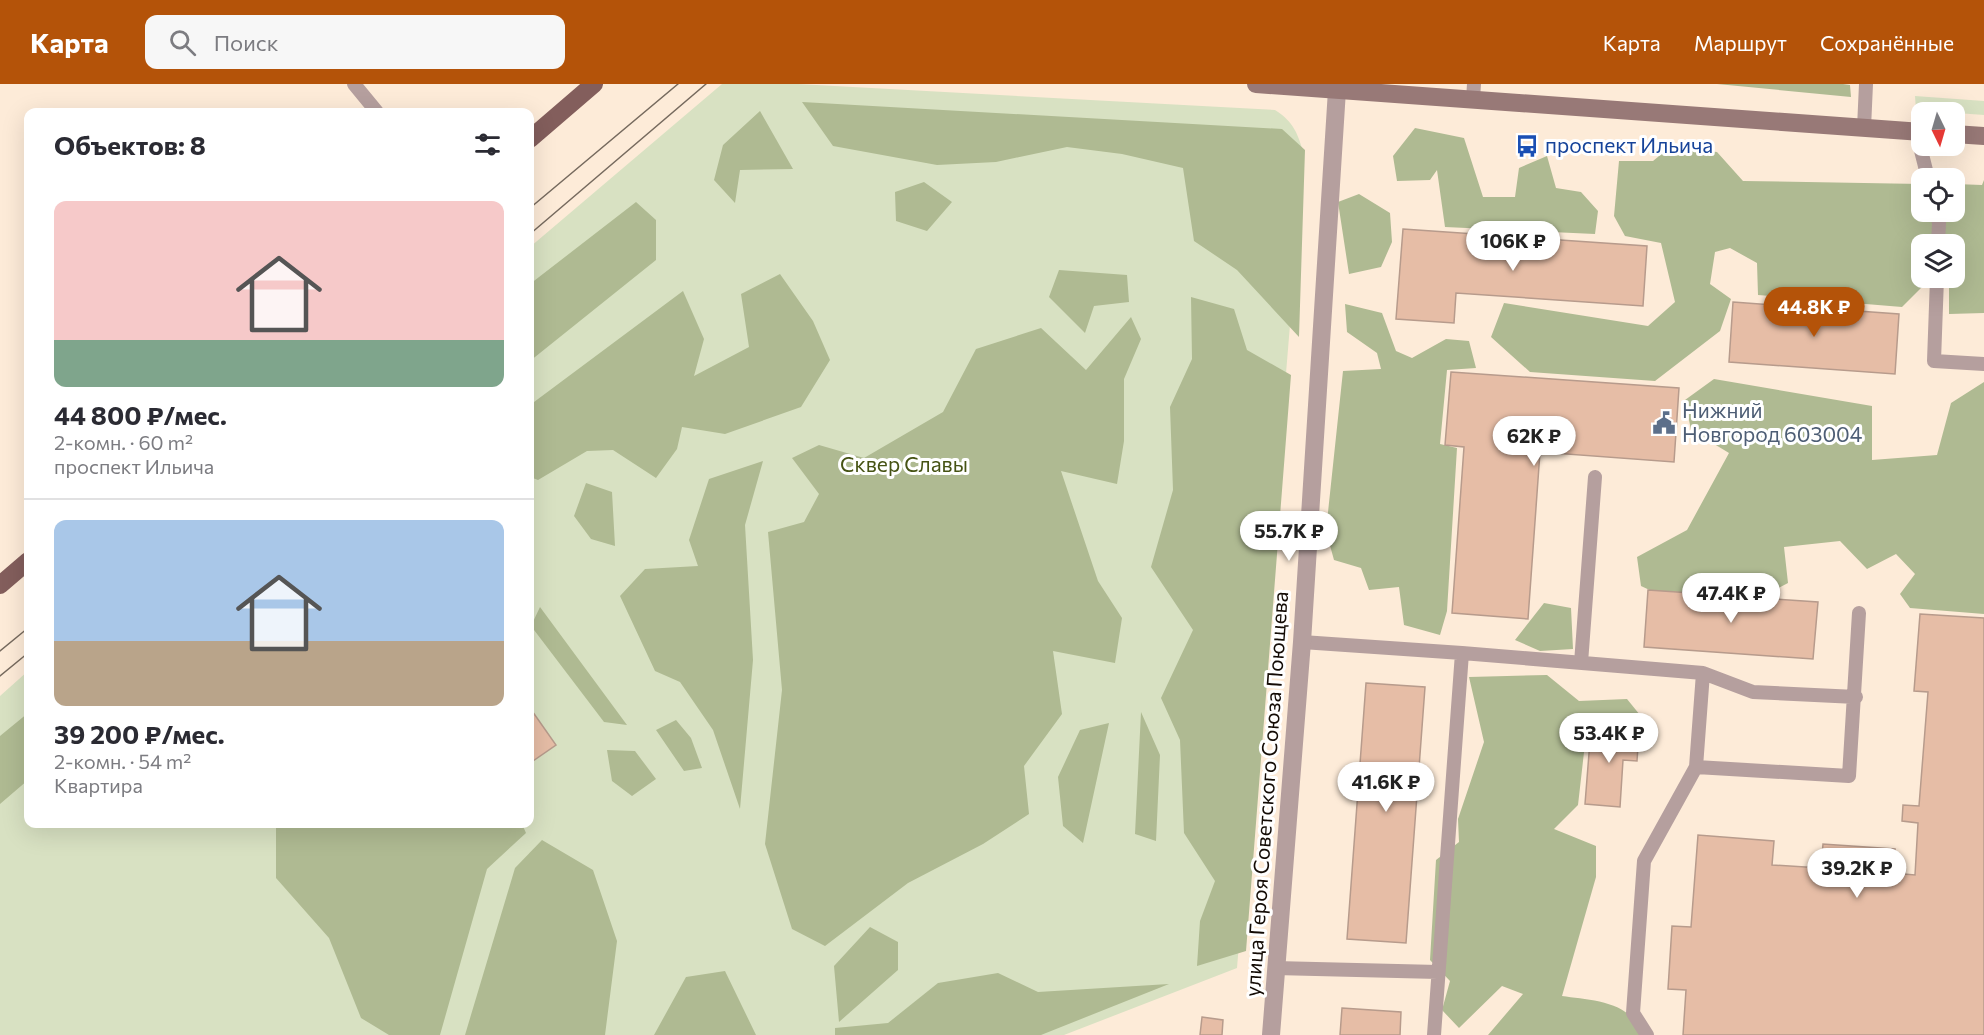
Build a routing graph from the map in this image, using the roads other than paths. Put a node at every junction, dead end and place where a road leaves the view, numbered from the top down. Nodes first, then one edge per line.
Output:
1 (354, 84) edge
2 (594, 84) edge
3 (1256, 84) edge
4 (1866, 84) edge
5 (1357, 87) edge
6 (1337, 90) junction
7 (1474, 91) edge
8 (374, 108) edge
9 (1864, 128) junction
10 (1911, 131) edge
11 (1965, 135) edge
12 (534, 136) edge
13 (1984, 136) edge
14 (1937, 288) edge
15 (1984, 364) edge
16 (1595, 477) dead end
17 (24, 564) edge
18 (0, 585) edge
19 (1859, 612) dead end
20 (1302, 642) junction
21 (1462, 653) junction
22 (1581, 663) junction
23 (1703, 672) junction
24 (1856, 697) junction
25 (1696, 767) junction
26 (1275, 968) junction
27 (1438, 972) junction
28 (1271, 1035) edge
29 (1434, 1035) edge
30 (1647, 1035) edge

1 - 8 lane
2 - 12 main road
3 - 6 main road
4 - 9 lane
5 - 6 main road
5 - 7 main road
6 - 20 street, улица Героя Советского Союза Поющева
7 - 9 main road
9 - 10 main road
11 - 13 main road
14 - 15 lane
16 - 22 lane
17 - 18 main road
19 - 24 lane
20 - 21 lane
20 - 26 street, улица Героя Советского Союза Поющева
21 - 22 lane
21 - 27 lane
22 - 23 lane
23 - 24 lane
23 - 25 lane
24 - 25 lane
25 - 30 lane
26 - 27 lane
26 - 28 street, улица Героя Советского Союза Поющева
27 - 29 lane

